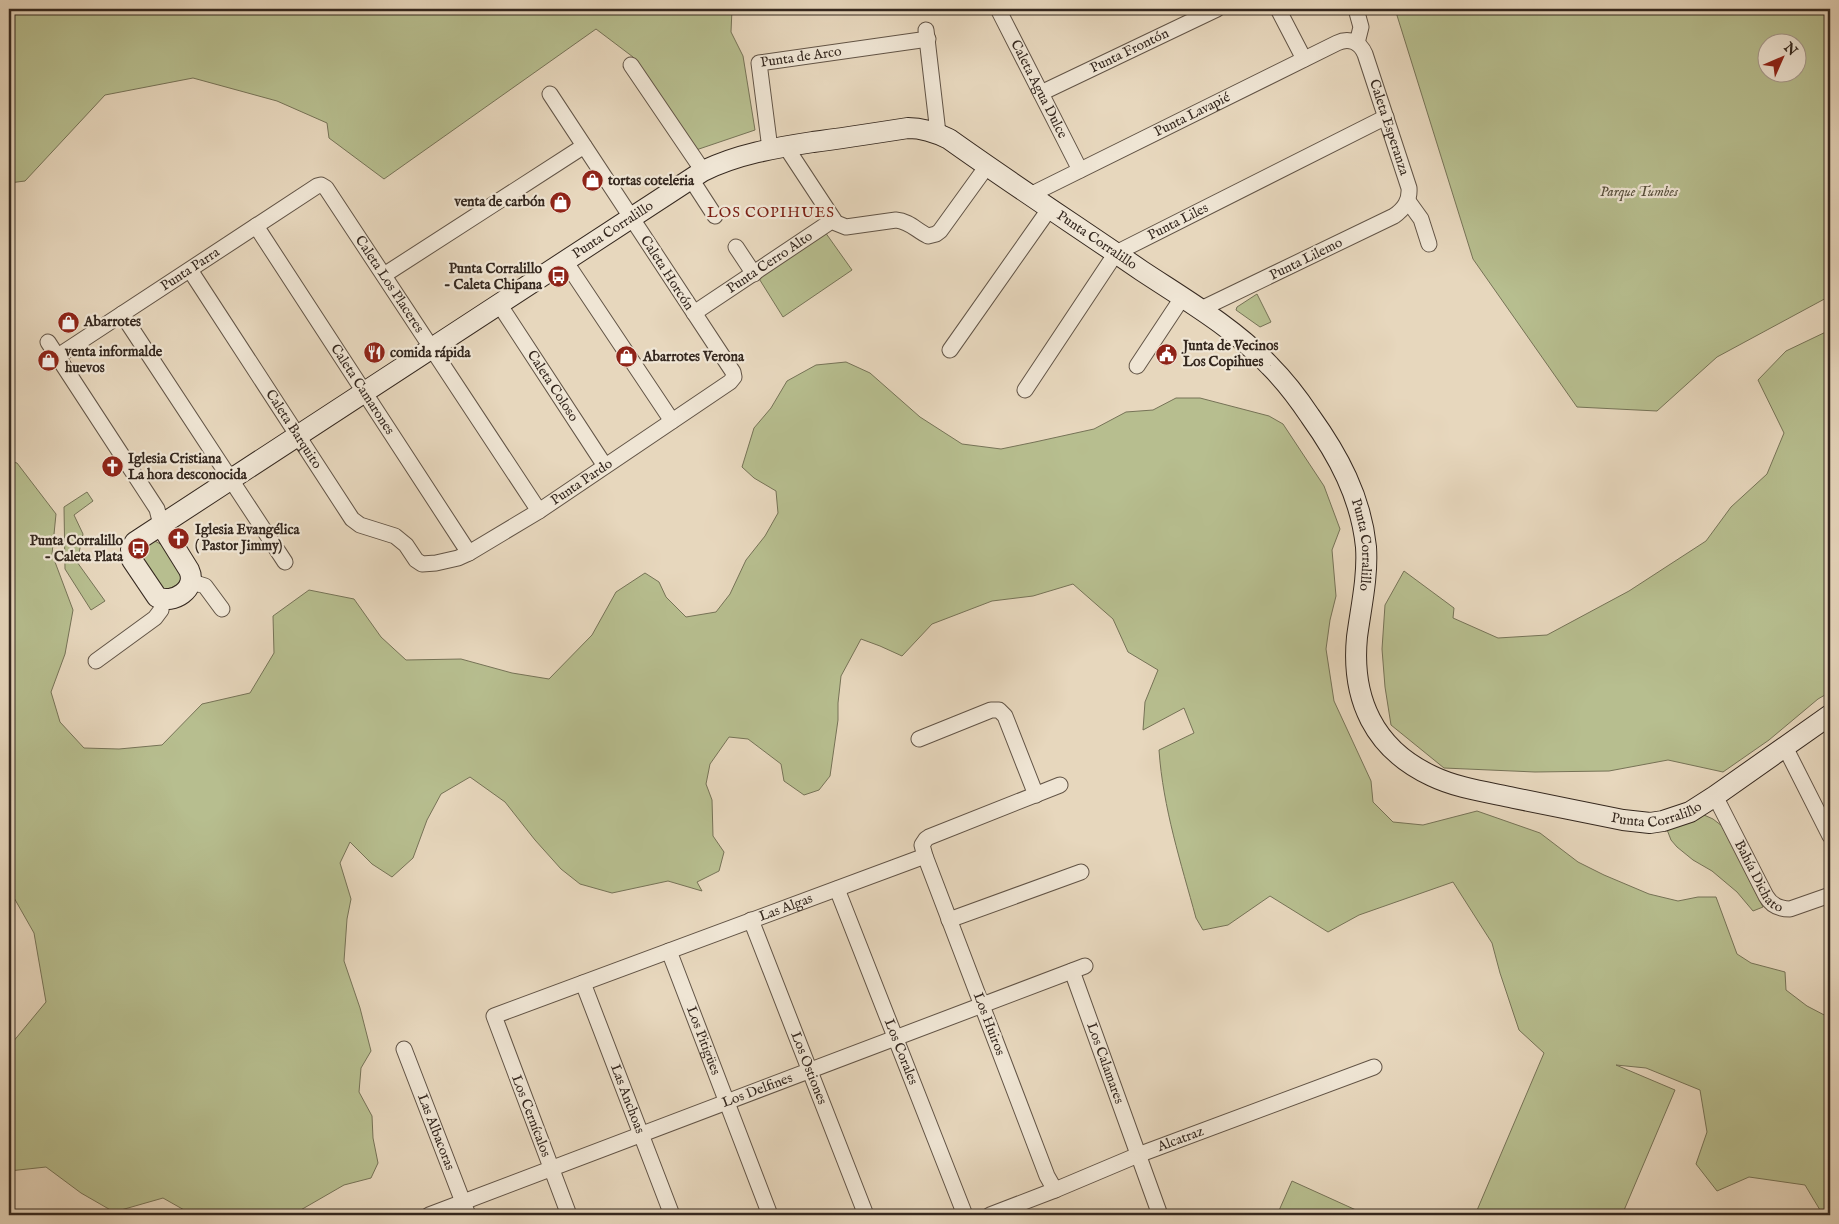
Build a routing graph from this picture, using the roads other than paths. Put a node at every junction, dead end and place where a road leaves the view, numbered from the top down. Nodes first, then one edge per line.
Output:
1 (998, 9) edge
2 (1217, 9) edge
3 (1278, 9) edge
4 (1356, 9) edge
5 (1357, 43) junction
6 (1304, 59) junction
7 (631, 65) dead end
8 (1041, 93) junction
9 (550, 94) dead end
10 (1386, 117) junction
11 (938, 133) junction
12 (584, 146) junction
13 (778, 148) junction
14 (987, 166) junction
15 (1080, 170) junction
16 (697, 175) junction
17 (321, 185) joint
18 (1030, 195) junction
19 (1408, 201) junction
20 (1050, 208) junction
21 (715, 216) dead end
22 (631, 218) junction
23 (833, 220) junction
24 (256, 226) junction
25 (1428, 244) dead end
26 (736, 247) dead end
27 (1116, 253) junction
28 (565, 261) junction
29 (190, 270) junction
30 (754, 274) junction
31 (384, 275) junction
32 (1182, 298) junction
33 (499, 304) junction
34 (1199, 310) junction
35 (694, 313) junction
36 (122, 314) junction
37 (48, 342) dead end
38 (432, 348) junction
39 (950, 350) dead end
40 (58, 356) junction
41 (1137, 366) dead end
42 (734, 377) joint
43 (1025, 390) dead end
44 (364, 392) junction
45 (672, 421) junction
46 (298, 435) junction
47 (606, 466) junction
48 (231, 479) junction
49 (539, 511) junction
50 (161, 525) junction
51 (469, 553) junction
52 (285, 562) dead end
53 (419, 562) joint
54 (192, 582) junction
55 (162, 599) junction
56 (222, 608) dead end
57 (96, 661) dead end
58 (1830, 715) edge
59 (919, 739) dead end
60 (1785, 747) junction
61 (1060, 785) dead end
62 (1036, 794) junction
63 (1715, 796) junction
64 (1830, 836) edge
65 (925, 856) junction
66 (1082, 872) dead end
67 (837, 889) junction
68 (1830, 895) edge
69 (752, 920) junction
70 (949, 920) junction
71 (669, 951) junction
72 (1078, 969) joint
73 (583, 983) junction
74 (982, 1005) junction
75 (494, 1016) joint
76 (896, 1038) junction
77 (404, 1049) dead end
78 (1374, 1067) dead end
79 (810, 1071) junction
80 (726, 1102) junction
81 (641, 1135) junction
82 (1138, 1155) junction
83 (551, 1169) junction
84 (1055, 1190) junction
85 (465, 1209) edge
86 (430, 1215) edge
87 (569, 1215) edge
88 (672, 1215) edge
89 (770, 1215) edge
90 (866, 1215) edge
91 (965, 1215) edge
92 (990, 1215) edge
93 (1160, 1215) edge

1 - 8 street, Caleta Agua Dulce
2 - 8 street, Punta Frontón
3 - 6 street
4 - 5 street
5 - 6 street, Punta Lavapié
5 - 10 street, Caleta Esperanza
6 - 15 street, Punta Lavapié
7 - 16 street
8 - 15 street, Caleta Agua Dulce
9 - 12 street, Caleta Horcón
10 - 19 street, Caleta Esperanza
10 - 27 street, Punta Liles
11 - 13 street, Punta Corralillo
11 - 13 street, Punta de Arco
11 - 14 street, Punta Corralillo
12 - 22 street, Caleta Horcón
12 - 31 street
13 - 16 street, Punta Corralillo
13 - 23 street
14 - 18 street, Punta Corralillo
14 - 23 street
15 - 18 street, Punta Lavapié
16 - 21 street
16 - 22 street, Punta Corralillo
17 - 24 street, Punta Parra
17 - 31 street, Caleta Los Placeres
18 - 20 street, Punta Corralillo
19 - 25 street, Caleta Esperanza
19 - 34 street, Punta Lilemo
20 - 27 street, Punta Corralillo
20 - 39 street
22 - 28 street, Punta Corralillo
22 - 35 street, Caleta Horcón
23 - 30 street, Punta Cerro Alto
24 - 29 street, Punta Parra
24 - 44 street, Caleta Camarones
26 - 30 street
27 - 32 street, Punta Corralillo
27 - 43 street, Punta Liles
28 - 33 street, Punta Corralillo
28 - 45 street
29 - 36 street, Punta Parra
29 - 46 street, Caleta Barquito
30 - 35 street, Punta Cerro Alto
31 - 38 street, Caleta Los Placeres
32 - 34 street, Punta Corralillo
32 - 41 street
33 - 38 street, Punta Corralillo
33 - 47 street, Caleta Coloso
34 - 63 street, Punta Corralillo
35 - 42 street, Caleta Horcón
36 - 40 street, Punta Parra
36 - 48 street
37 - 40 street
38 - 44 street, Punta Corralillo
38 - 49 street, Caleta Los Placeres
40 - 50 street
42 - 45 street, Punta Pardo
44 - 46 street, Punta Corralillo
44 - 51 street, Caleta Camarones
45 - 47 street, Punta Pardo
46 - 48 street, Punta Corralillo
46 - 53 street, Caleta Barquito
47 - 49 street, Punta Pardo
48 - 50 street, Punta Corralillo
48 - 52 street
49 - 51 street, Punta Pardo
50 - 54 street
50 - 55 street, Punta Corralillo
51 - 53 street, Punta Pardo
54 - 55 street
54 - 56 street
55 - 57 street
58 - 60 street, Punta Corralillo
59 - 62 street
60 - 63 street, Punta Corralillo
60 - 64 street
61 - 62 street
62 - 65 street
63 - 68 street, Bahía Dichato
65 - 67 street, Las Algas
65 - 70 street, Los Huiros
66 - 70 street
67 - 69 street, Las Algas
67 - 76 street, Los Corales
69 - 71 street, Las Algas
69 - 79 street, Los Ostiones
70 - 74 street, Los Huiros
71 - 73 street, Las Algas
71 - 80 street, Los Pitigües
72 - 74 street, Los Delfines
72 - 82 street, Los Calamares
73 - 75 street, Las Algas
73 - 81 street, Las Anchoas
74 - 76 street, Los Delfines
74 - 84 street, Los Huiros
75 - 83 street, Los Cernícalos
76 - 79 street, Los Delfines
76 - 91 street, Los Corales
77 - 85 street, Las Albacoras
78 - 82 street, Alcatraz
79 - 80 street, Los Delfines
79 - 90 street, Los Ostiones
80 - 81 street, Los Delfines
80 - 89 street, Los Pitigües
81 - 83 street, Los Delfines
81 - 88 street, Las Anchoas
82 - 84 street, Alcatraz
82 - 93 street, Los Calamares
83 - 85 street, Los Delfines
83 - 87 street, Los Cernícalos
84 - 92 street, Alcatraz
85 - 86 street, Los Delfines

